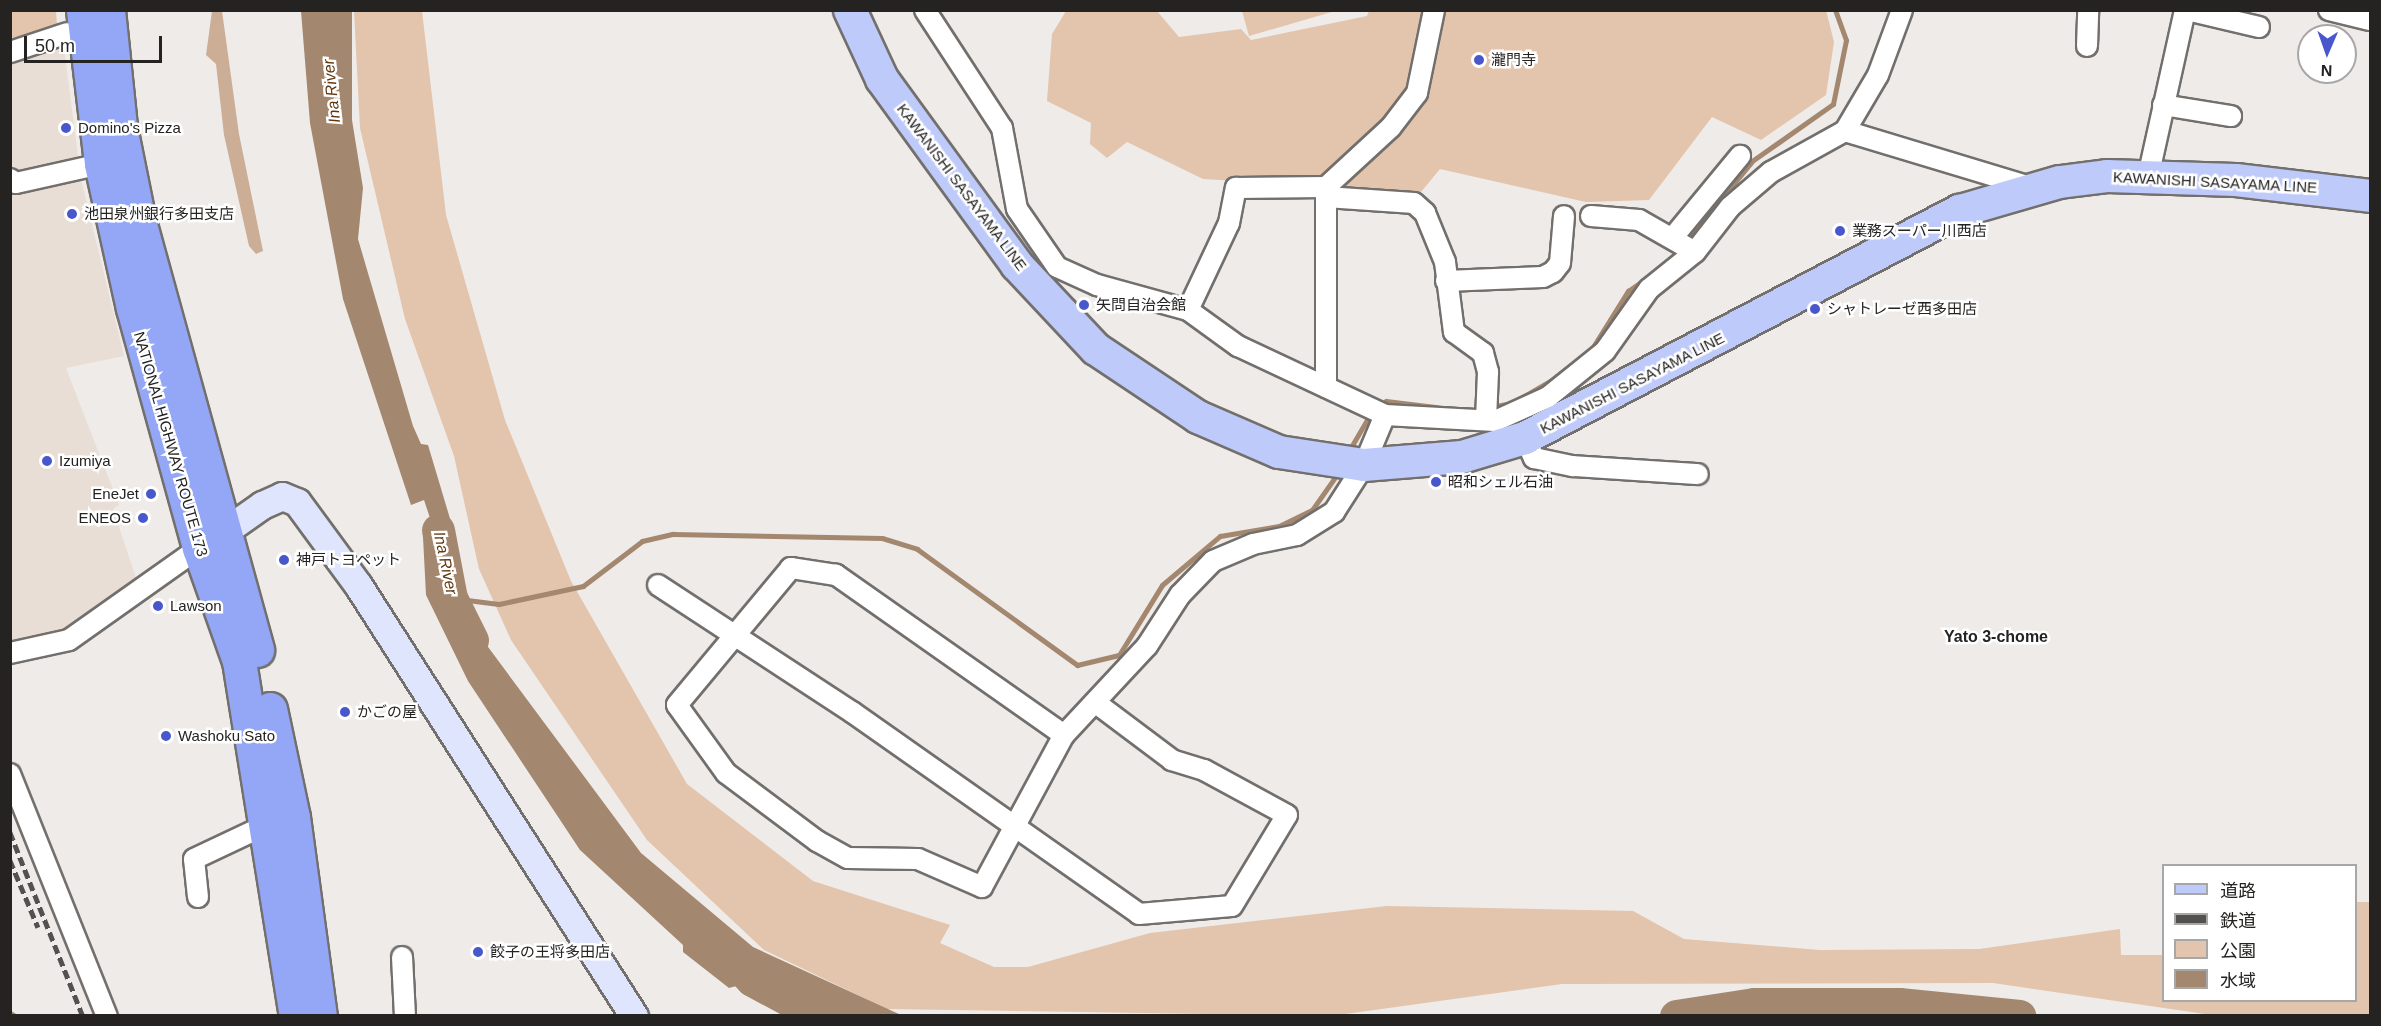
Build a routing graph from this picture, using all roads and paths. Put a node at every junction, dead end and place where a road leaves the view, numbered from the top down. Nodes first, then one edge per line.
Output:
1 (108, 10) edge
2 (850, 10) edge
3 (926, 10) edge
4 (1434, 10) edge
5 (1902, 10) edge
6 (2088, 10) edge
7 (2186, 10) edge
8 (2329, 10) edge
9 (2370, 20) edge
10 (75, 22) edge
11 (2259, 27) dead end
12 (2086, 46) dead end
13 (10, 52) edge
14 (2163, 105) junction
15 (2231, 116) dead end
16 (1845, 131) junction
17 (1740, 156) dead end
18 (101, 164) junction
19 (2148, 177) junction
20 (10, 179) edge
21 (2037, 189) junction
22 (1326, 192) junction
23 (2370, 196) edge
24 (1564, 216) dead end
25 (1591, 216) dead end
26 (1674, 236) junction
27 (1695, 252) junction
28 (1446, 281) junction
29 (1188, 310) junction
30 (1326, 387) junction
31 (1385, 415) junction
32 (1486, 420) junction
33 (1525, 438) junction
34 (1364, 465) junction
35 (1698, 474) dead end
36 (226, 531) junction
37 (199, 548) junction
38 (658, 585) dead end
39 (735, 635) junction
40 (10, 652) edge
41 (1096, 703) junction
42 (1064, 735) junction
43 (10, 774) edge
44 (268, 824) junction
45 (1014, 825) junction
46 (198, 897) dead end
47 (402, 957) dead end
48 (107, 1016) edge
49 (296, 1016) edge
50 (320, 1016) edge
51 (405, 1016) edge
52 (634, 1016) edge

1 - 36 highway, NATIONAL HIGHWAY ROUTE 173
2 - 34 main road, KAWANISHI SASAYAMA LINE
3 - 29 street
4 - 22 street
5 - 16 street
6 - 12 street
7 - 11 street
7 - 14 street
8 - 9 street
10 - 13 street
10 - 18 highway, NATIONAL HIGHWAY ROUTE 173
14 - 15 street
14 - 19 street
16 - 21 street
16 - 27 street
17 - 26 street
18 - 20 street
18 - 37 highway, NATIONAL HIGHWAY ROUTE 173
19 - 21 main road, KAWANISHI SASAYAMA LINE
19 - 23 main road, KAWANISHI SASAYAMA LINE
21 - 33 main road, KAWANISHI SASAYAMA LINE
22 - 28 street
22 - 29 street
22 - 30 street
24 - 28 street
25 - 26 street
26 - 27 street
27 - 32 street
28 - 32 street
29 - 30 street
30 - 31 street
31 - 32 street
31 - 34 street
33 - 34 main road, KAWANISHI SASAYAMA LINE
33 - 35 street
34 - 41 street
36 - 37 street
36 - 50 highway, NATIONAL HIGHWAY ROUTE 173
36 - 52 street
37 - 40 street
37 - 44 highway, NATIONAL HIGHWAY ROUTE 173
38 - 39 street
39 - 42 street
39 - 45 street
39 - 45 street
41 - 42 street
41 - 45 street
42 - 45 street
43 - 48 street
44 - 46 street
44 - 49 highway, NATIONAL HIGHWAY ROUTE 173
47 - 51 street

